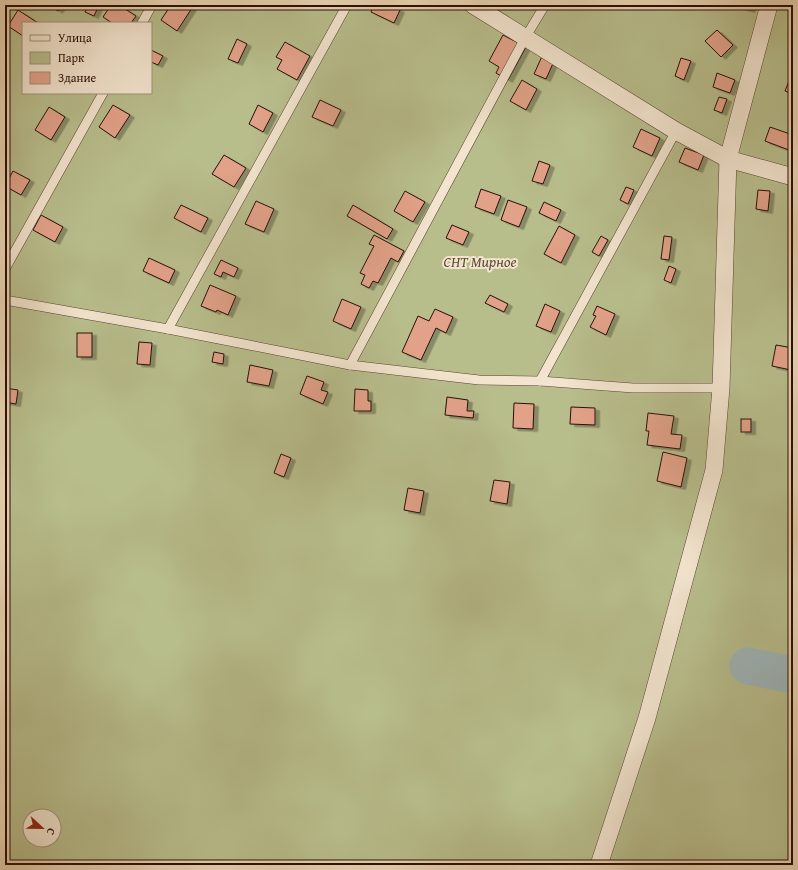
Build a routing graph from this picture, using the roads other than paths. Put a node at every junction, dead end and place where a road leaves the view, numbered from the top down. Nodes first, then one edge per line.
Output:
1 (152, 5) edge
2 (347, 5) edge
3 (473, 5) edge
4 (545, 5) edge
5 (769, 5) edge
6 (143, 22) edge
7 (525, 38) junction
8 (102, 94) edge
9 (676, 130) junction
10 (728, 159) junction
11 (793, 177) edge
12 (5, 269) edge
13 (5, 300) edge
14 (168, 329) junction
15 (350, 365) junction
16 (540, 381) junction
17 (721, 388) junction
18 (599, 865) edge

1 - 6 lane
2 - 14 lane
3 - 7 street
4 - 7 lane
5 - 10 street
7 - 9 street
7 - 15 lane
8 - 12 lane
9 - 10 street
9 - 16 lane
10 - 11 street
10 - 17 street
13 - 14 lane
14 - 15 lane
15 - 16 lane
16 - 17 lane
17 - 18 street

